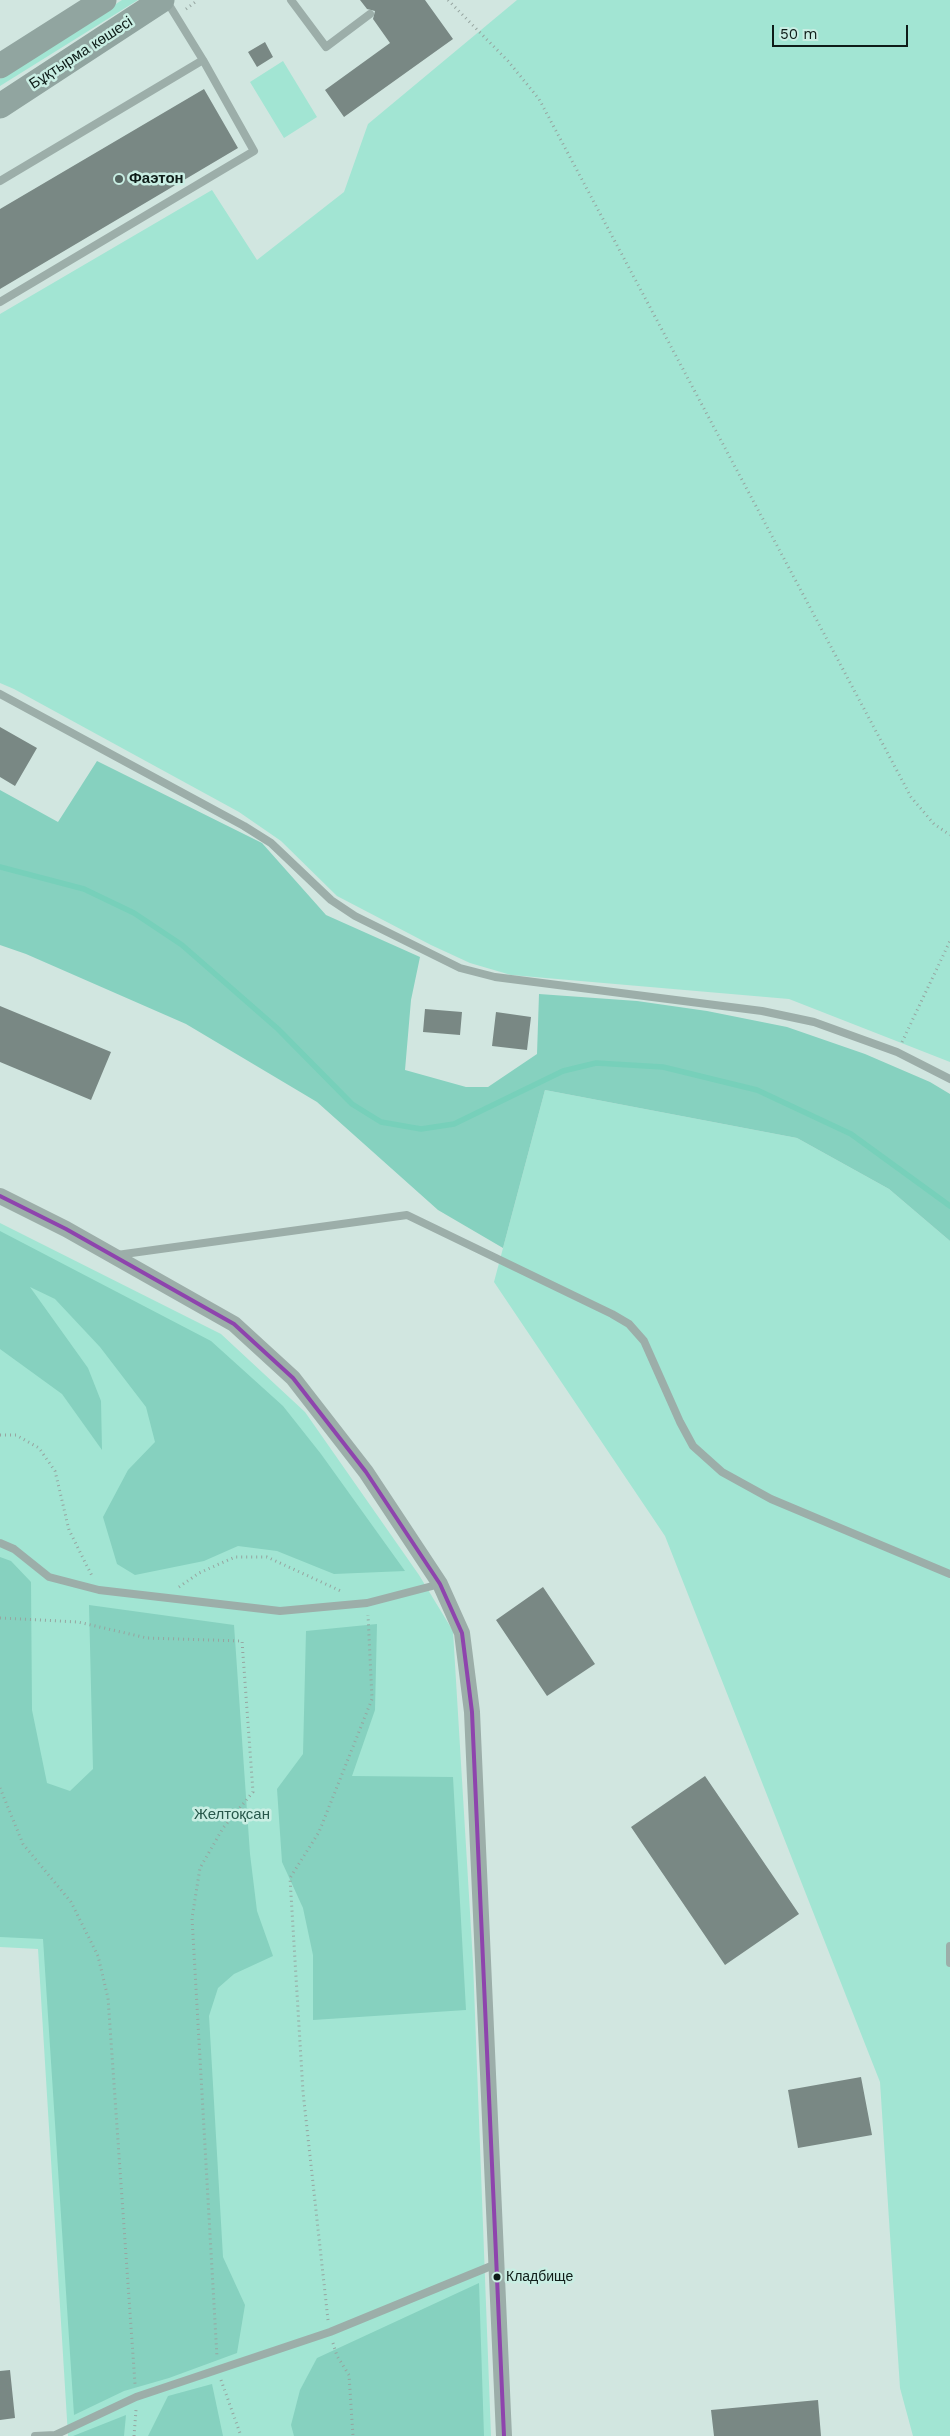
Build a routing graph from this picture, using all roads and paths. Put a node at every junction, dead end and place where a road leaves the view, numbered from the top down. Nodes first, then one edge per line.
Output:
1 (104, 0) edge
2 (162, 0) edge
3 (166, 0) edge
4 (291, 0) edge
5 (448, 0) edge
6 (370, 14) dead end
7 (203, 60) junction
8 (0, 66) edge
9 (0, 106) edge
10 (0, 181) edge
11 (0, 302) edge
12 (0, 694) edge
13 (950, 835) edge
14 (950, 940) edge
15 (897, 1052) junction
16 (950, 1079) edge
17 (0, 1196) edge
18 (113, 1256) junction
19 (0, 1435) edge
20 (0, 1543) edge
21 (950, 1574) edge
22 (440, 1584) junction
23 (99, 1590) junction
24 (162, 1598) junction
25 (367, 1603) junction
26 (0, 1618) edge
27 (0, 1788) edge
28 (950, 1946) edge
29 (950, 1963) edge
30 (497, 2264) junction
31 (330, 2332) junction
32 (217, 2370) junction
33 (136, 2397) junction
34 (36, 2436) edge
35 (134, 2436) edge
36 (241, 2436) edge
37 (353, 2436) edge
38 (504, 2436) edge

1 - 8 main road
2 - 9 main road, Бұқтырма көшесі
3 - 7 lane
4 - 6 lane
5 - 13 path
7 - 10 lane
7 - 11 lane
12 - 15 lane
14 - 15 path
15 - 16 lane
17 - 18 street
18 - 21 lane
18 - 22 street
19 - 23 path
20 - 23 lane
22 - 25 lane
22 - 30 street
23 - 24 lane
24 - 25 lane
24 - 25 path
25 - 31 path
26 - 32 path
27 - 33 path
28 - 29 lane
30 - 31 lane
30 - 38 street
31 - 32 lane
31 - 37 path
32 - 33 lane
32 - 36 path
33 - 34 lane
33 - 35 path

